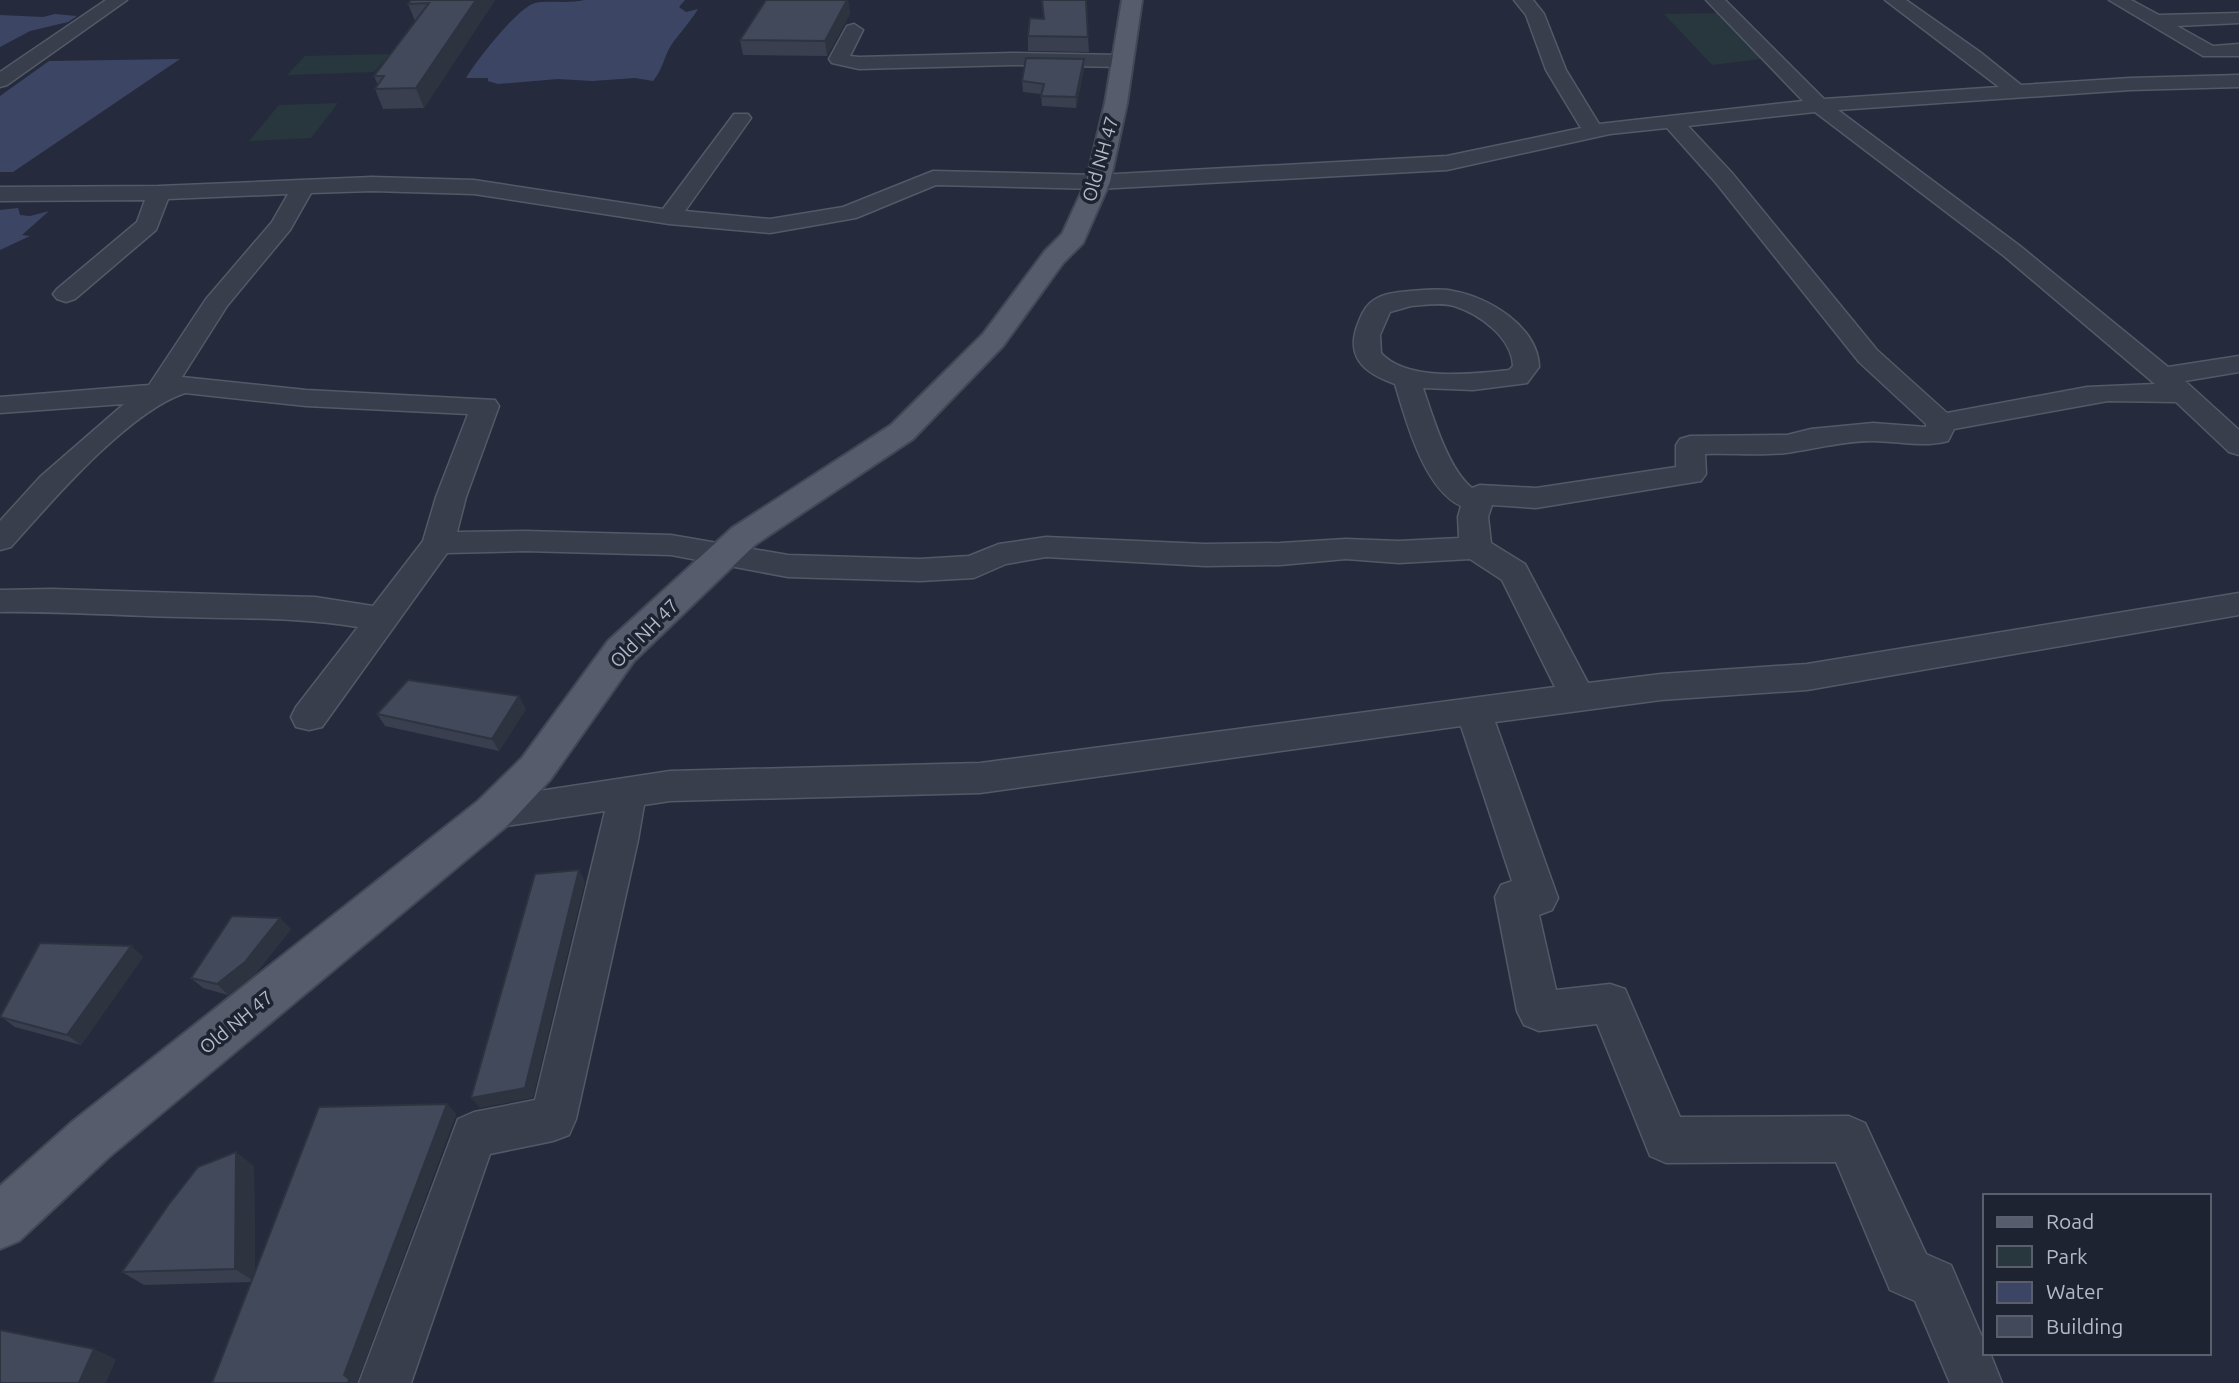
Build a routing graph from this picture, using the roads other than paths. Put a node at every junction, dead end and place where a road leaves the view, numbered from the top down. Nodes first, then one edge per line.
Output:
1 (118, 0) edge
2 (1132, 0) edge
3 (1522, 0) edge
4 (1715, 0) edge
5 (1894, 0) edge
6 (2119, 0) edge
7 (2239, 18) edge
8 (2156, 21) junction
9 (854, 30) dead end
10 (2239, 50) edge
11 (2210, 52) junction
12 (1122, 61) junction
13 (2239, 70) edge
14 (0, 80) edge
15 (2239, 81) edge
16 (2017, 92) junction
17 (1819, 105) junction
18 (741, 118) dead end
19 (1682, 131) junction
20 (1594, 133) junction
21 (1098, 182) junction
22 (303, 187) junction
23 (159, 193) junction
24 (0, 194) edge
25 (669, 217) junction
26 (66, 294) dead end
27 (2239, 364) edge
28 (2162, 376) junction
29 (1407, 379) junction
30 (158, 393) junction
31 (2184, 394) junction
32 (0, 405) edge
33 (1941, 422) junction
34 (2239, 446) edge
35 (1477, 502) junction
36 (2, 536) edge
37 (438, 543) junction
38 (1476, 548) junction
39 (726, 555) junction
40 (0, 601) edge
41 (2239, 604) edge
42 (382, 619) junction
43 (1578, 697) junction
44 (1474, 711) junction
45 (309, 717) dead end
46 (627, 792) junction
47 (493, 813) junction
48 (0, 1222) edge
49 (385, 1383) edge
50 (1976, 1383) edge

1 - 14 street
2 - 12 main road, Old NH 47
3 - 20 street
4 - 17 street
5 - 16 street
6 - 8 street
7 - 8 street
8 - 11 street
9 - 12 street
10 - 11 street
11 - 13 street
12 - 21 main road, Old NH 47
15 - 16 street
16 - 17 street
17 - 19 street
17 - 28 street
18 - 25 street
19 - 20 street
19 - 33 street
20 - 21 street
21 - 25 street
21 - 39 main road, Old NH 47
22 - 23 street
22 - 25 street
22 - 30 street
23 - 24 street
23 - 26 street
27 - 28 street
28 - 31 street
29 - 29 street
29 - 35 street
30 - 32 street
30 - 36 street
30 - 37 street
31 - 33 street
31 - 34 street
33 - 35 street
35 - 38 street
37 - 39 street
37 - 42 street
38 - 39 street
38 - 43 street
39 - 47 main road, Old NH 47
40 - 42 street
41 - 43 street
42 - 45 street
43 - 44 street
44 - 46 street
44 - 50 street
46 - 47 street
46 - 49 street
47 - 48 main road, Old NH 47

